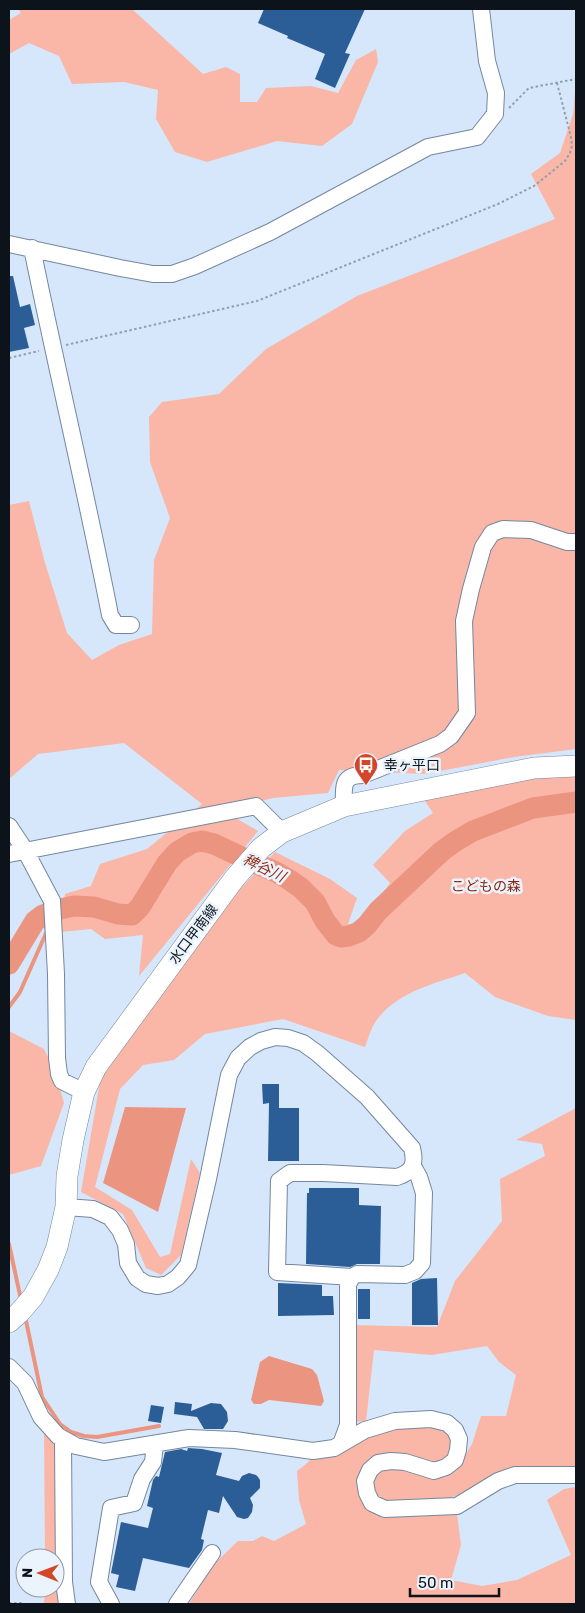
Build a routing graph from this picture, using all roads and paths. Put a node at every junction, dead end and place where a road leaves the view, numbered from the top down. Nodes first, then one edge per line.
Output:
1 (481, 9) edge
2 (576, 78) edge
3 (557, 83) junction
4 (495, 114) junction
5 (9, 244) edge
6 (32, 248) junction
7 (52, 348) junction
8 (9, 358) edge
9 (576, 542) edge
10 (131, 625) dead end
11 (576, 766) edge
12 (344, 806) junction
13 (9, 826) edge
14 (282, 832) junction
15 (17, 852) edge
16 (84, 1092) junction
17 (413, 1166) junction
18 (66, 1207) junction
19 (352, 1277) junction
20 (19, 1312) edge
21 (9, 1367) edge
22 (63, 1439) junction
23 (155, 1444) junction
24 (341, 1444) junction
25 (576, 1475) edge
26 (212, 1553) dead end
27 (9, 1603) edge
28 (24, 1604) edge
29 (67, 1604) edge
30 (111, 1604) edge
31 (177, 1604) edge

1 - 4 street
2 - 3 path
3 - 4 path
3 - 7 path
4 - 6 street
5 - 6 street
6 - 7 street
7 - 8 path
7 - 10 street
9 - 12 street
11 - 12 main road, 水口甲南線
12 - 14 main road, 水口甲南線
13 - 15 street
14 - 15 street
14 - 16 main road, 水口甲南線
15 - 16 street
16 - 18 main road, 水口甲南線
17 - 18 street
17 - 19 street
17 - 19 street
18 - 20 main road, 水口甲南線
19 - 24 street
21 - 22 street
22 - 23 street
22 - 29 street
23 - 24 street
23 - 30 street
24 - 25 street
26 - 31 street
27 - 28 path

